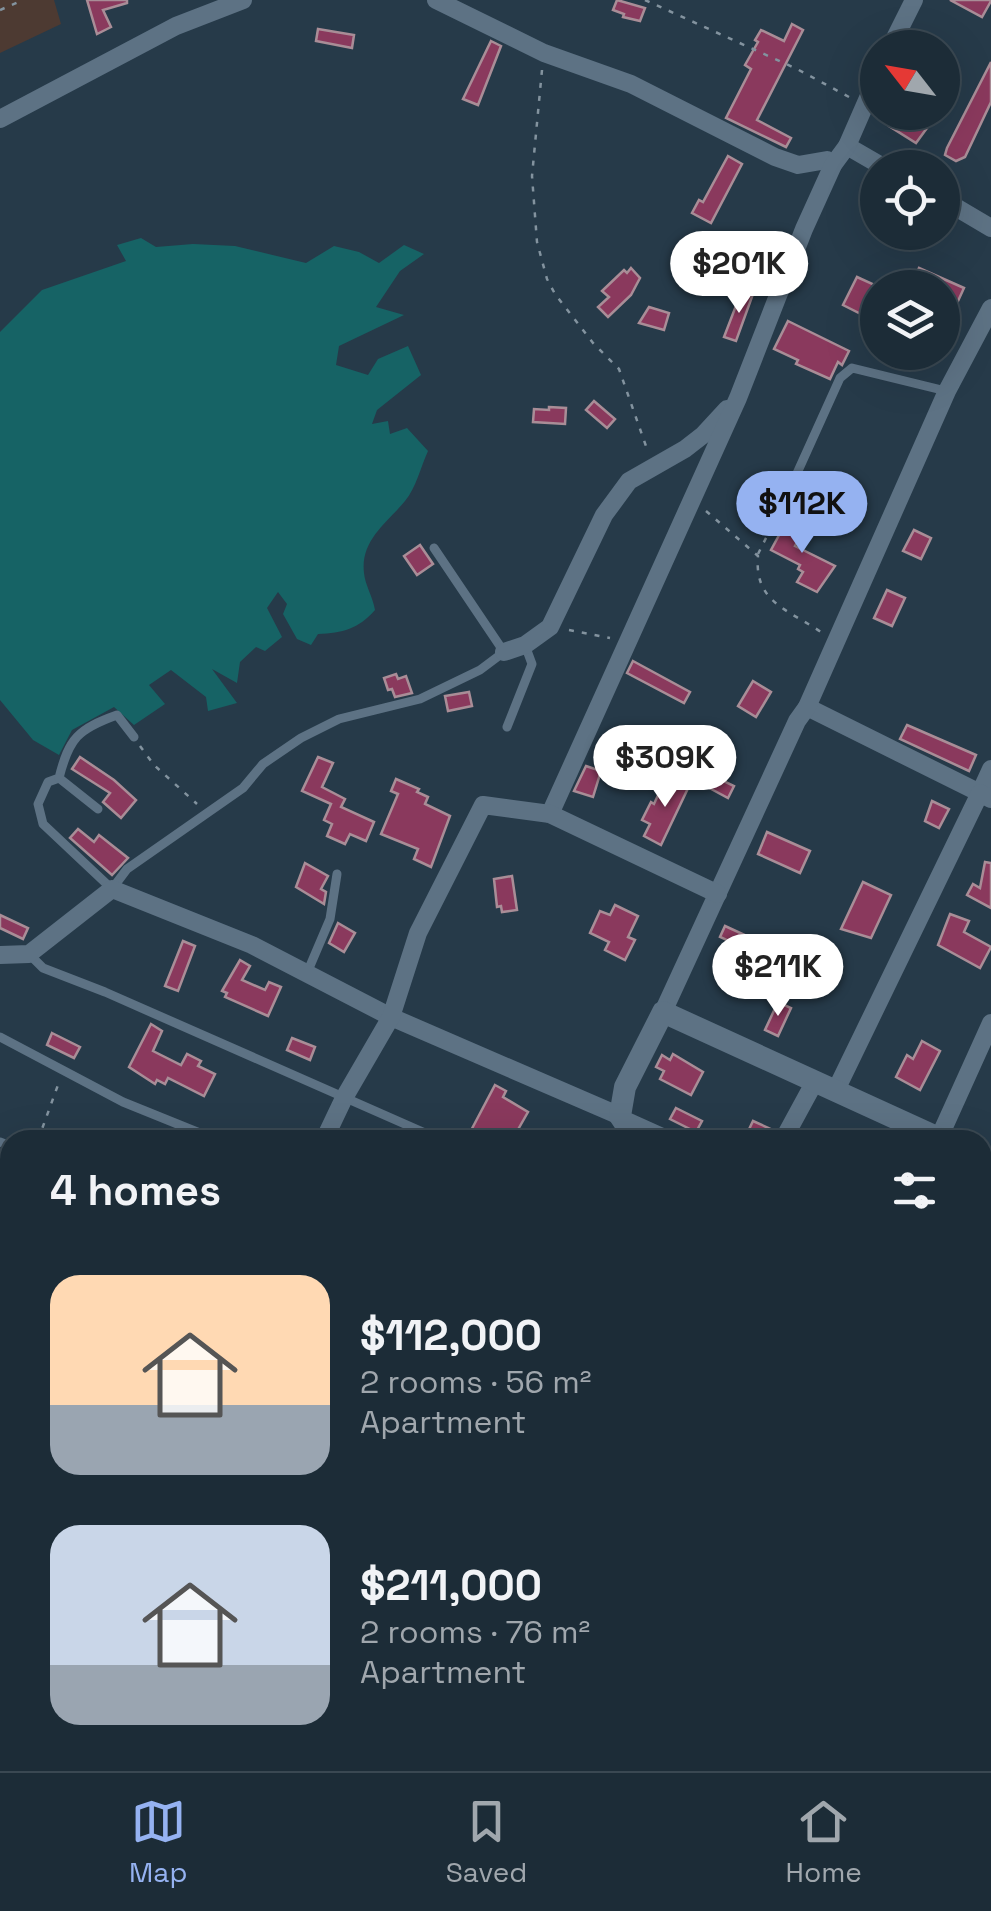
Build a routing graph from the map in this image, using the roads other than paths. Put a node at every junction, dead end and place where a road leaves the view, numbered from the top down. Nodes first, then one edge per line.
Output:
1 (243, 0) edge
2 (436, 0) edge
3 (914, 0) edge
4 (899, 30) edge
5 (860, 115) edge
6 (0, 119) edge
7 (847, 146) junction
8 (860, 154) edge
9 (834, 165) junction
10 (960, 210) edge
11 (991, 228) edge
12 (991, 308) edge
13 (948, 391) junction
14 (738, 398) junction
15 (784, 502) road end
16 (434, 548) dead end
17 (525, 645) junction
18 (504, 652) junction
19 (807, 707) junction
20 (507, 727) dead end
21 (134, 737) road end
22 (991, 770) edge
23 (59, 778) junction
24 (985, 796) edge
25 (98, 809) dead end
26 (550, 814) junction
27 (337, 874) dead end
28 (112, 889) junction
29 (718, 894) junction
30 (29, 954) junction
31 (0, 956) edge
32 (306, 976) junction
33 (663, 1012) junction
34 (391, 1018) junction
35 (991, 1023) edge
36 (0, 1037) edge
37 (824, 1088) junction
38 (344, 1098) junction
39 (620, 1116) junction
40 (192, 1130) edge
41 (329, 1130) edge
42 (418, 1130) edge
43 (642, 1130) edge
44 (792, 1130) edge
45 (920, 1130) edge
46 (945, 1130) edge

1 - 6 street
2 - 9 street
3 - 4 street
5 - 7 street
7 - 8 street
7 - 9 street
9 - 14 street
10 - 11 street
12 - 13 street
13 - 15 lane
13 - 19 street
14 - 17 street
14 - 26 street
16 - 18 lane
17 - 18 street
17 - 20 lane
18 - 28 lane
19 - 24 street
19 - 29 street
21 - 23 lane
22 - 24 street
23 - 25 lane
23 - 28 lane
24 - 37 street
26 - 29 street
26 - 34 street
27 - 32 lane
28 - 30 street
28 - 32 street
29 - 33 street
30 - 31 street
30 - 38 lane
32 - 34 street
33 - 37 street
33 - 39 street
34 - 38 street
34 - 39 street
35 - 46 street
36 - 40 lane
37 - 44 street
37 - 45 street
38 - 41 street
38 - 42 lane
39 - 43 street

